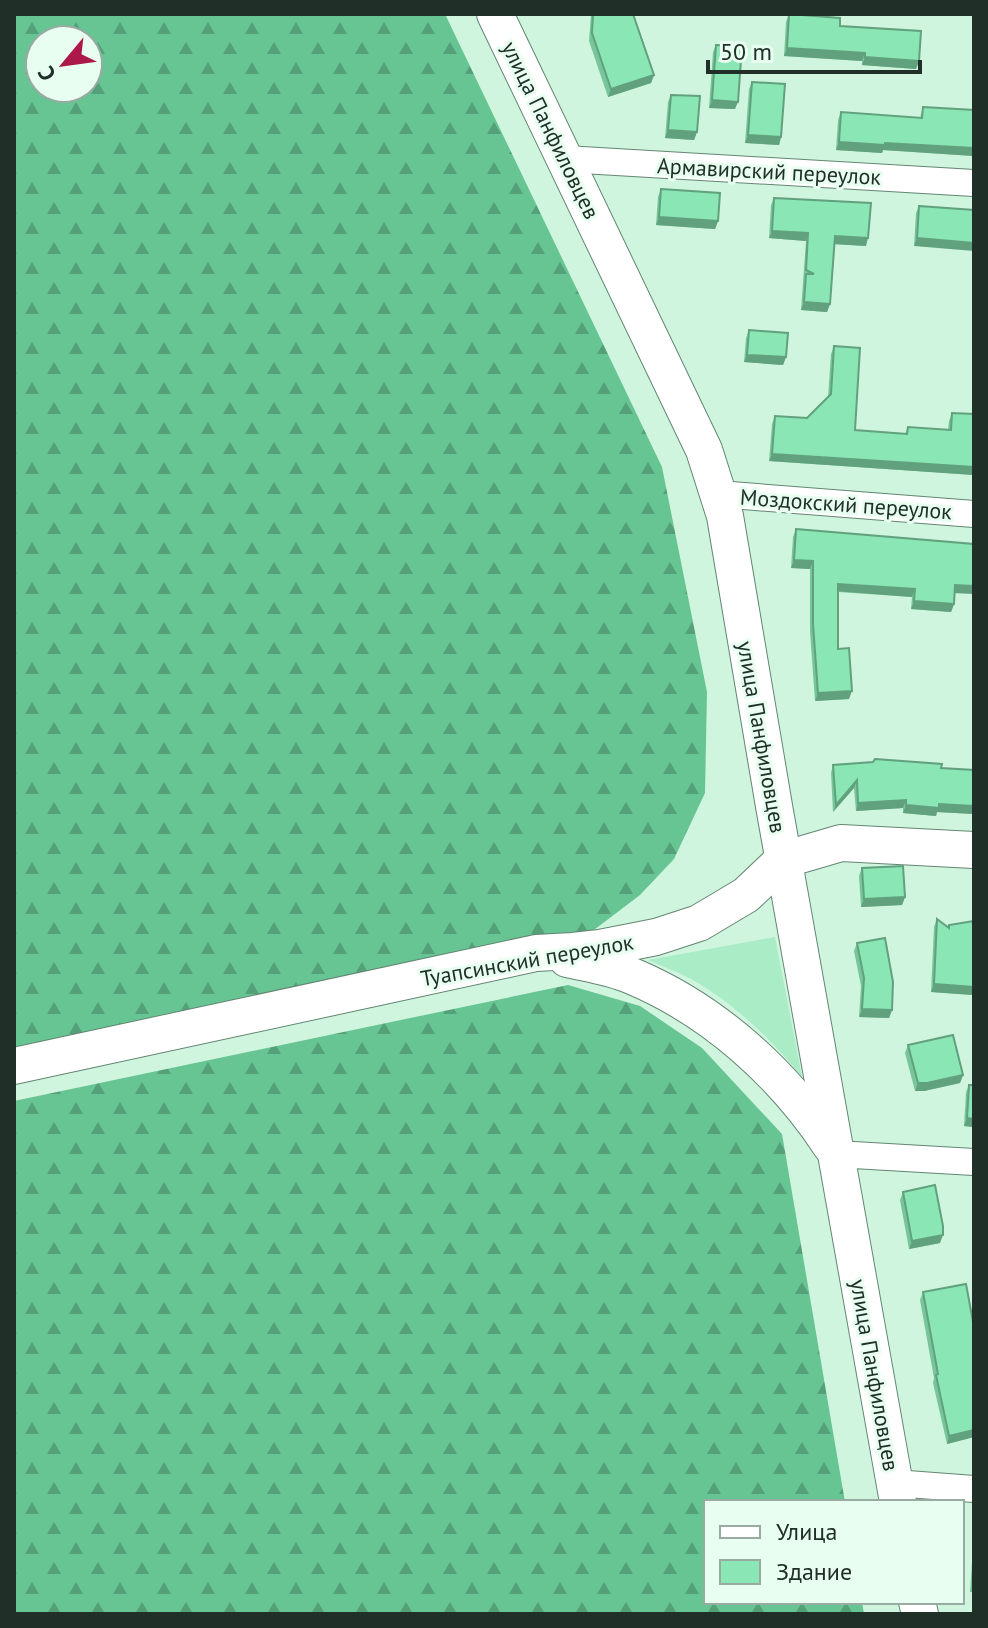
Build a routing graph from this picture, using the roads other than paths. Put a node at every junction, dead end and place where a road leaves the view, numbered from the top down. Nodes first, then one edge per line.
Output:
1 (495, 14) edge
2 (565, 159) junction
3 (974, 183) edge
4 (718, 494) junction
5 (974, 514) edge
6 (974, 850) edge
7 (783, 860) junction
8 (536, 953) junction
9 (14, 1066) edge
10 (836, 1154) junction
11 (974, 1162) edge
12 (974, 1489) edge
13 (896, 1492) edge

1 - 2 street, улица Панфиловцев
2 - 3 street, Армавирский переулок
2 - 4 street, улица Панфиловцев
4 - 5 street, Моздокский переулок
4 - 7 street, улица Панфиловцев
6 - 7 street, Туапсинский переулок
7 - 8 street, Туапсинский переулок
7 - 10 street, улица Панфиловцев
8 - 9 street, Туапсинский переулок
8 - 10 street
10 - 11 street
10 - 13 street, улица Панфиловцев
12 - 13 street

